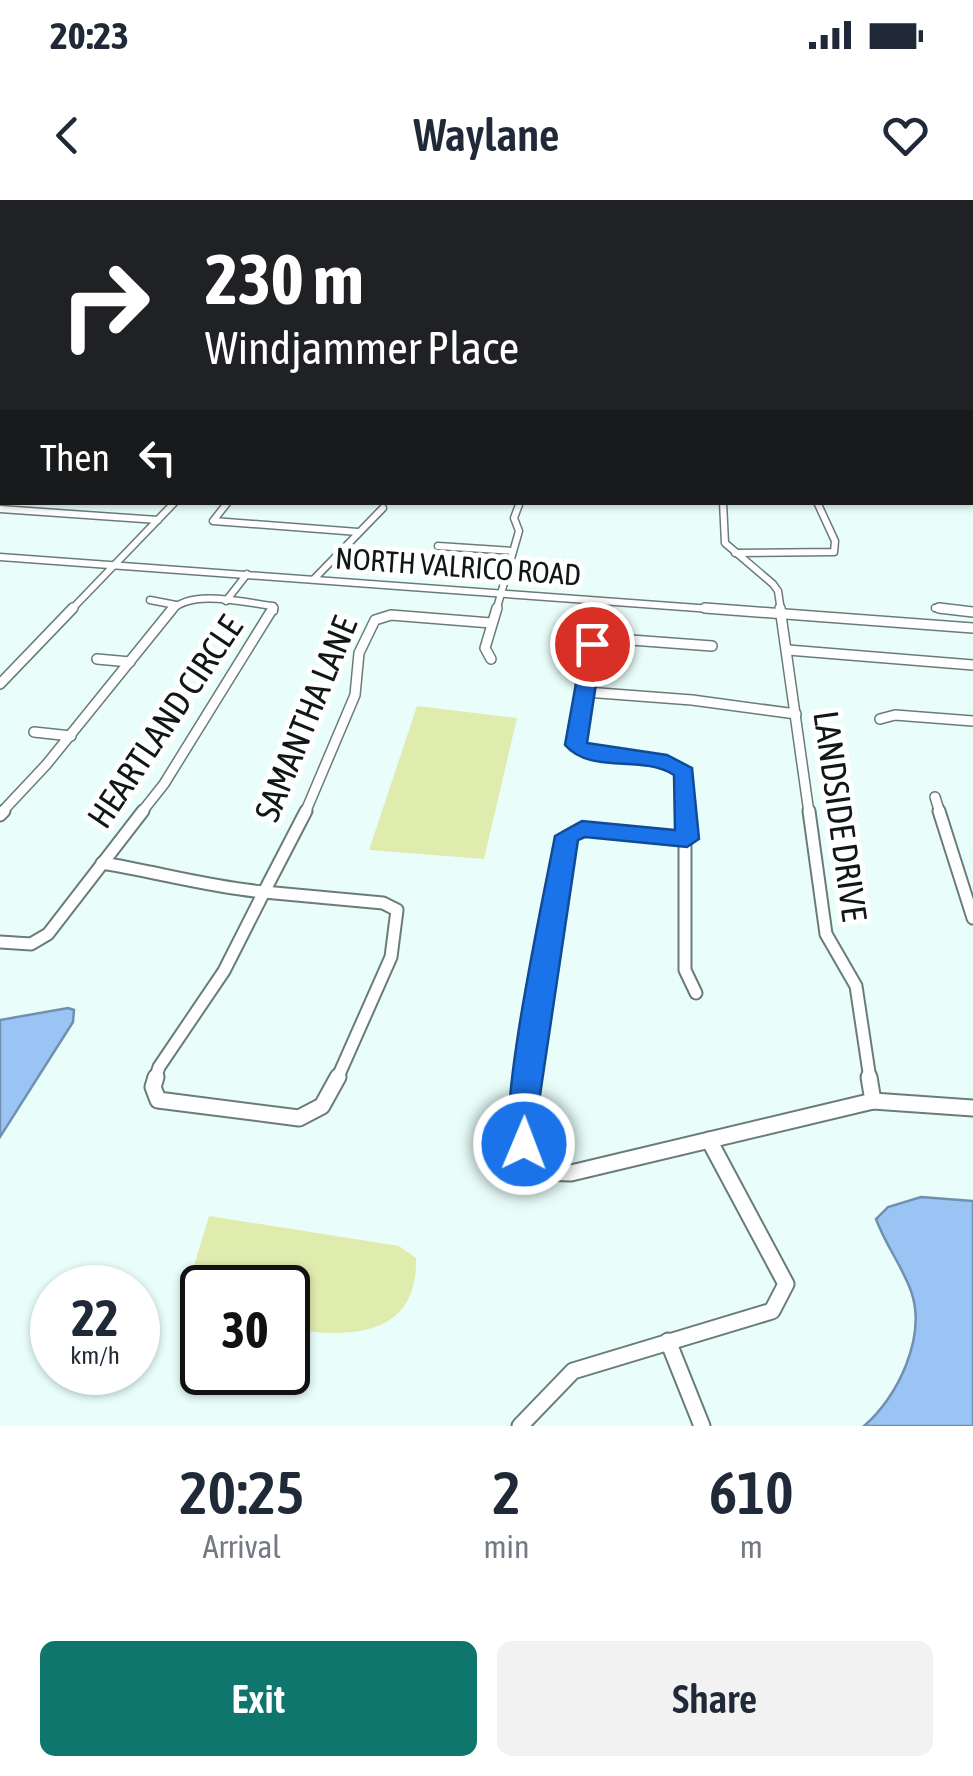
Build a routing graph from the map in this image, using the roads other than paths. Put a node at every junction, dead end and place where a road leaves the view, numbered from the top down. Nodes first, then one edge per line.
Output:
1 (173, 505) edge
2 (226, 505) edge
3 (519, 505) edge
4 (723, 505) edge
5 (818, 505) edge
6 (383, 508) dead end
7 (0, 509) edge
8 (158, 520) junction
9 (358, 532) junction
10 (438, 546) dead end
11 (513, 551) junction
12 (735, 553) junction
13 (0, 557) edge
14 (114, 566) junction
15 (250, 574) junction
16 (314, 579) junction
17 (498, 593) junction
18 (150, 600) dead end
19 (230, 601) junction
20 (176, 604) junction
21 (935, 608) dead end
22 (973, 612) edge
23 (782, 614) junction
24 (491, 623) junction
25 (973, 628) edge
26 (712, 646) dead end
27 (788, 650) junction
28 (97, 659) dead end
29 (491, 659) dead end
30 (130, 662) junction
31 (973, 665) edge
32 (0, 684) edge
33 (586, 692) junction
34 (796, 714) junction
35 (880, 718) dead end
36 (973, 720) edge
37 (34, 732) dead end
38 (70, 736) junction
39 (935, 797) dead end
40 (0, 816) edge
41 (687, 839) junction
42 (102, 864) junction
43 (262, 891) junction
44 (973, 918) edge
45 (0, 942) edge
46 (696, 993) dead end
47 (872, 1101) junction
48 (973, 1108) edge
49 (709, 1140) junction
50 (668, 1341) junction
51 (520, 1426) edge
52 (702, 1426) edge

1 - 8 street
2 - 9 street
3 - 11 street
4 - 12 street
5 - 12 street
6 - 9 street
7 - 8 street
8 - 14 street
9 - 16 street
10 - 11 street
11 - 17 street
12 - 23 street, LANDSIDE DRIVE
13 - 14 street, NORTH VALRICO ROAD
14 - 15 street, NORTH VALRICO ROAD
14 - 32 street
15 - 16 street, NORTH VALRICO ROAD
15 - 19 street
16 - 17 street, NORTH VALRICO ROAD
17 - 23 street, NORTH VALRICO ROAD
17 - 24 street
18 - 20 street
19 - 20 street, HEARTLAND CIRCLE
19 - 42 street, HEARTLAND CIRCLE
20 - 30 street, HEARTLAND CIRCLE
21 - 22 street
23 - 25 street, NORTH VALRICO ROAD
23 - 27 street, LANDSIDE DRIVE
24 - 29 street
24 - 43 street, SAMANTHA LANE
26 - 33 street
27 - 31 street
27 - 34 street, LANDSIDE DRIVE
28 - 30 street
30 - 38 street, HEARTLAND CIRCLE
33 - 34 street
33 - 41 street
34 - 47 street, LANDSIDE DRIVE
35 - 36 street
37 - 38 street
38 - 40 street, HEARTLAND CIRCLE
39 - 44 street
41 - 46 street
41 - 49 street
42 - 43 street, SAMANTHA LANE
42 - 45 street, HEARTLAND CIRCLE
43 - 43 street, SAMANTHA LANE
47 - 48 street
47 - 49 street
49 - 50 street
50 - 51 street
50 - 52 street

